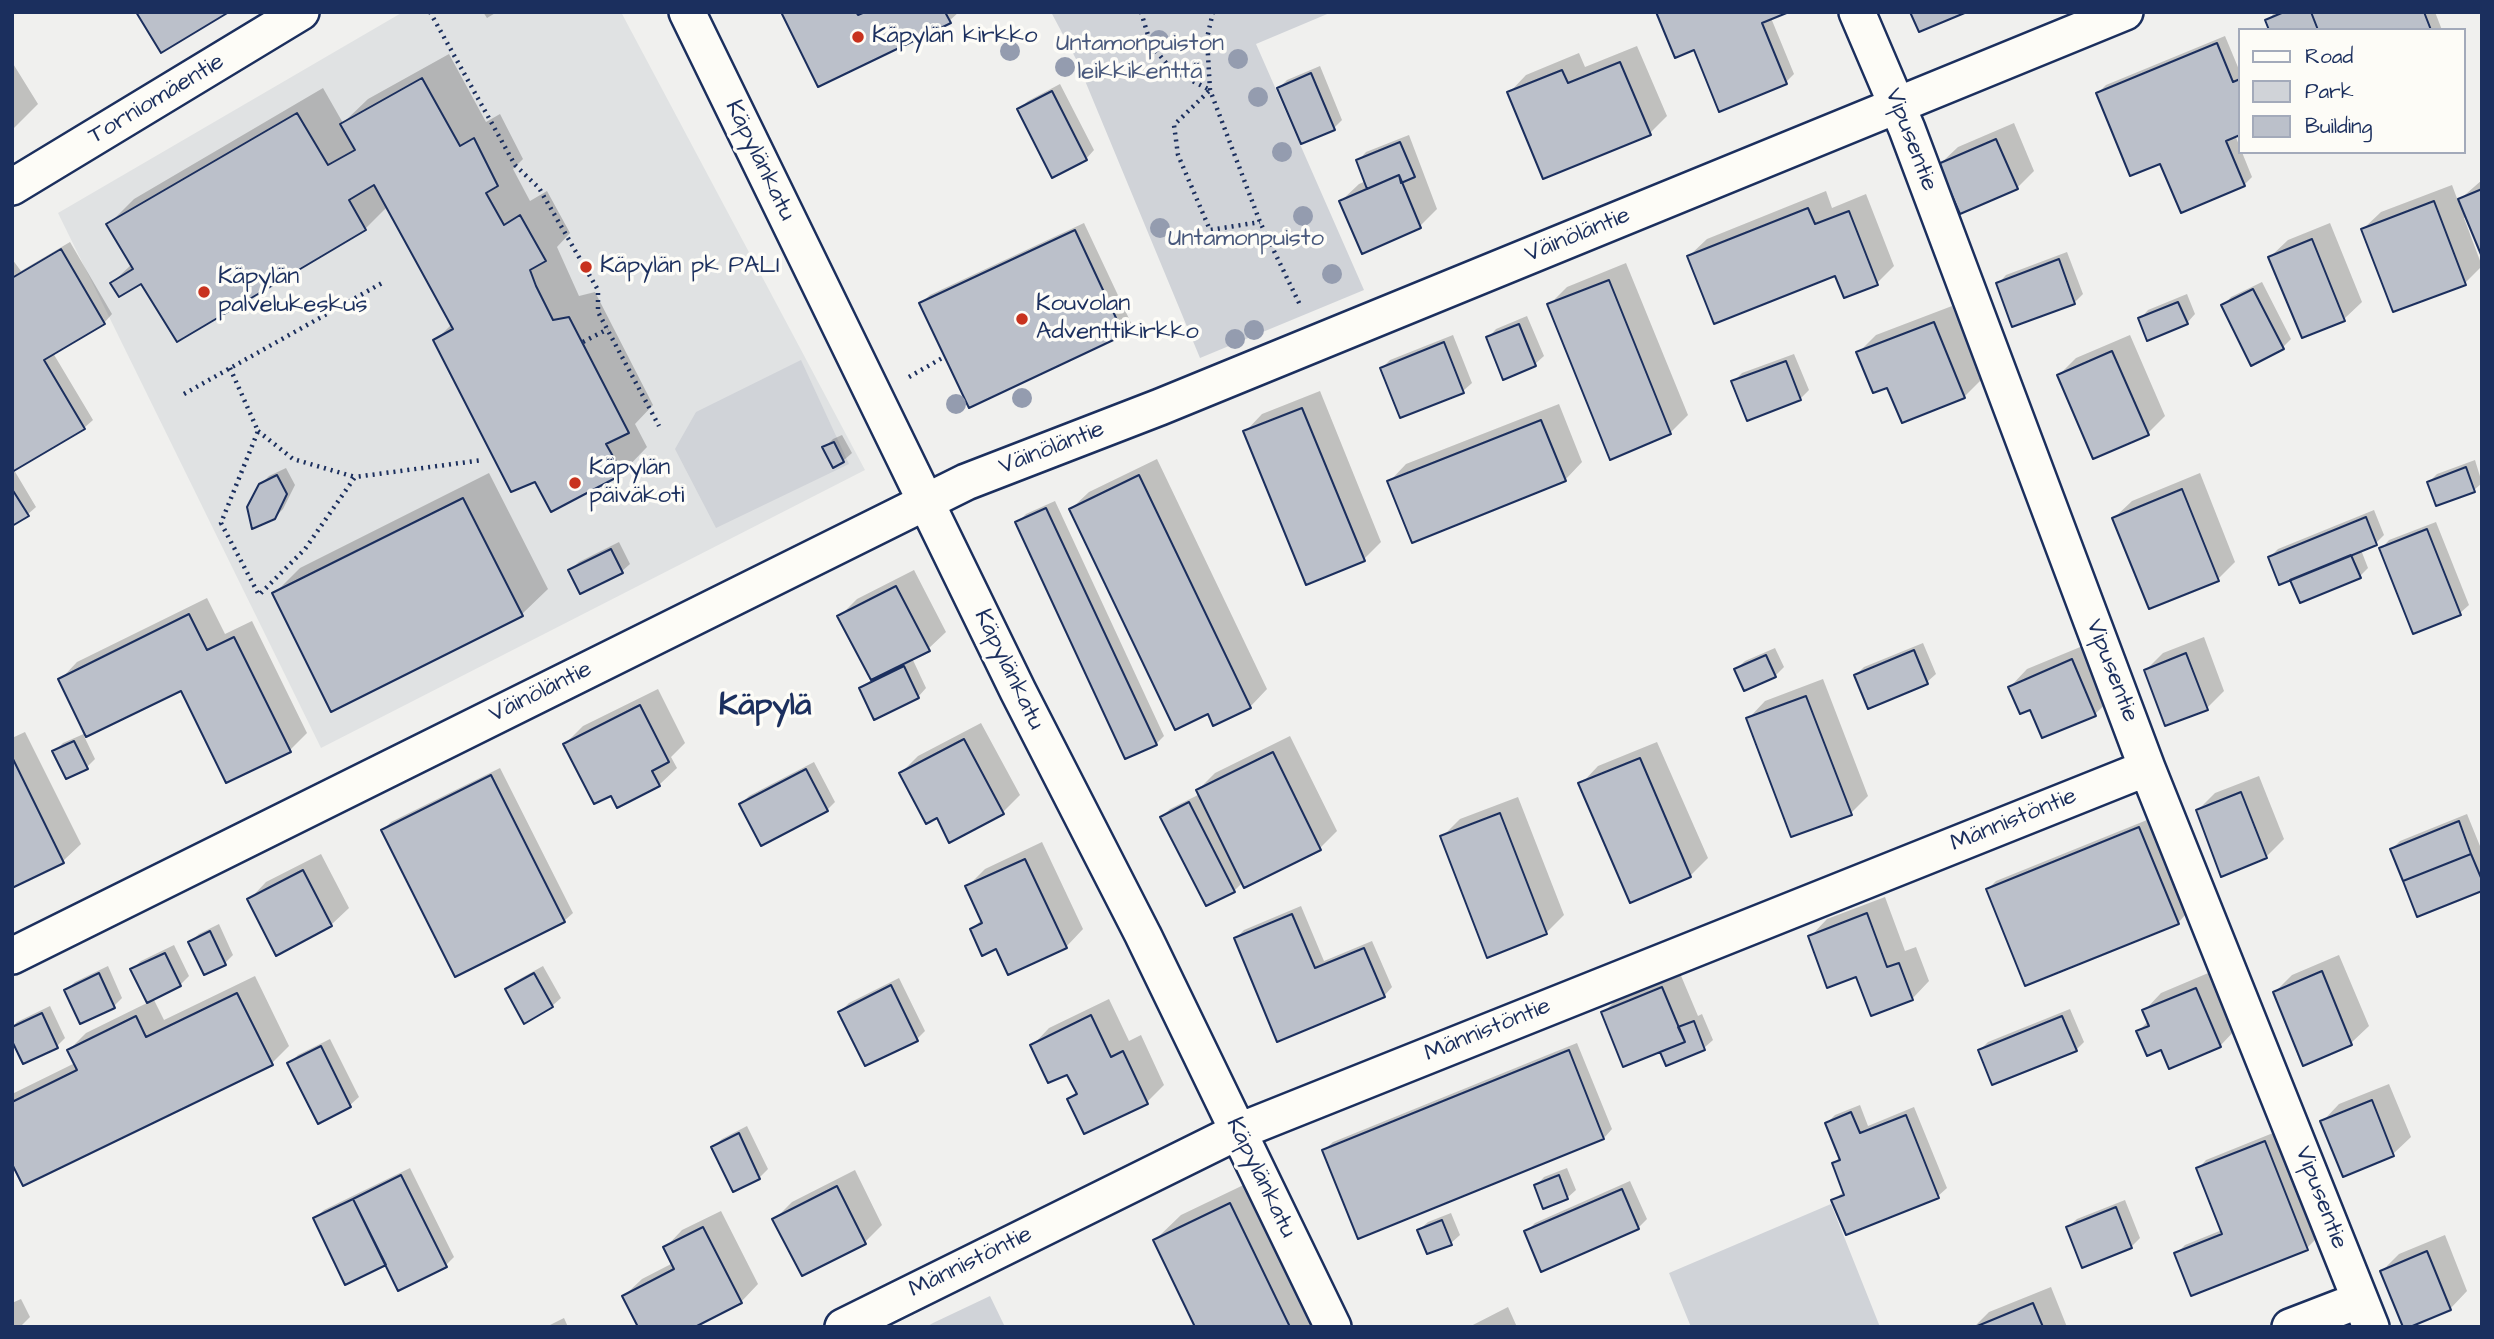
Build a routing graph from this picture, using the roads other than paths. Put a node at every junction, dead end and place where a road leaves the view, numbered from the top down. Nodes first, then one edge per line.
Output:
1 (302, 12) edge
2 (687, 12) edge
3 (1857, 12) edge
4 (2125, 12) edge
5 (1898, 106) junction
6 (12, 187) edge
7 (925, 500) junction
8 (2147, 768) junction
9 (12, 956) edge
10 (1237, 1132) junction
11 (2365, 1313) edge
12 (843, 1327) edge
13 (1333, 1327) edge
14 (2290, 1327) edge

1 - 6 street, Torniomäentie
2 - 7 street, Käpylänkatu
3 - 5 street, Vipusentie
4 - 5 street, Väinöläntie
5 - 7 street, Väinöläntie
5 - 8 street, Vipusentie
7 - 9 street, Väinöläntie
7 - 10 street, Käpylänkatu
8 - 10 street, Männistöntie
8 - 11 street, Vipusentie
10 - 12 street, Männistöntie
10 - 13 street, Käpylänkatu
11 - 14 street

